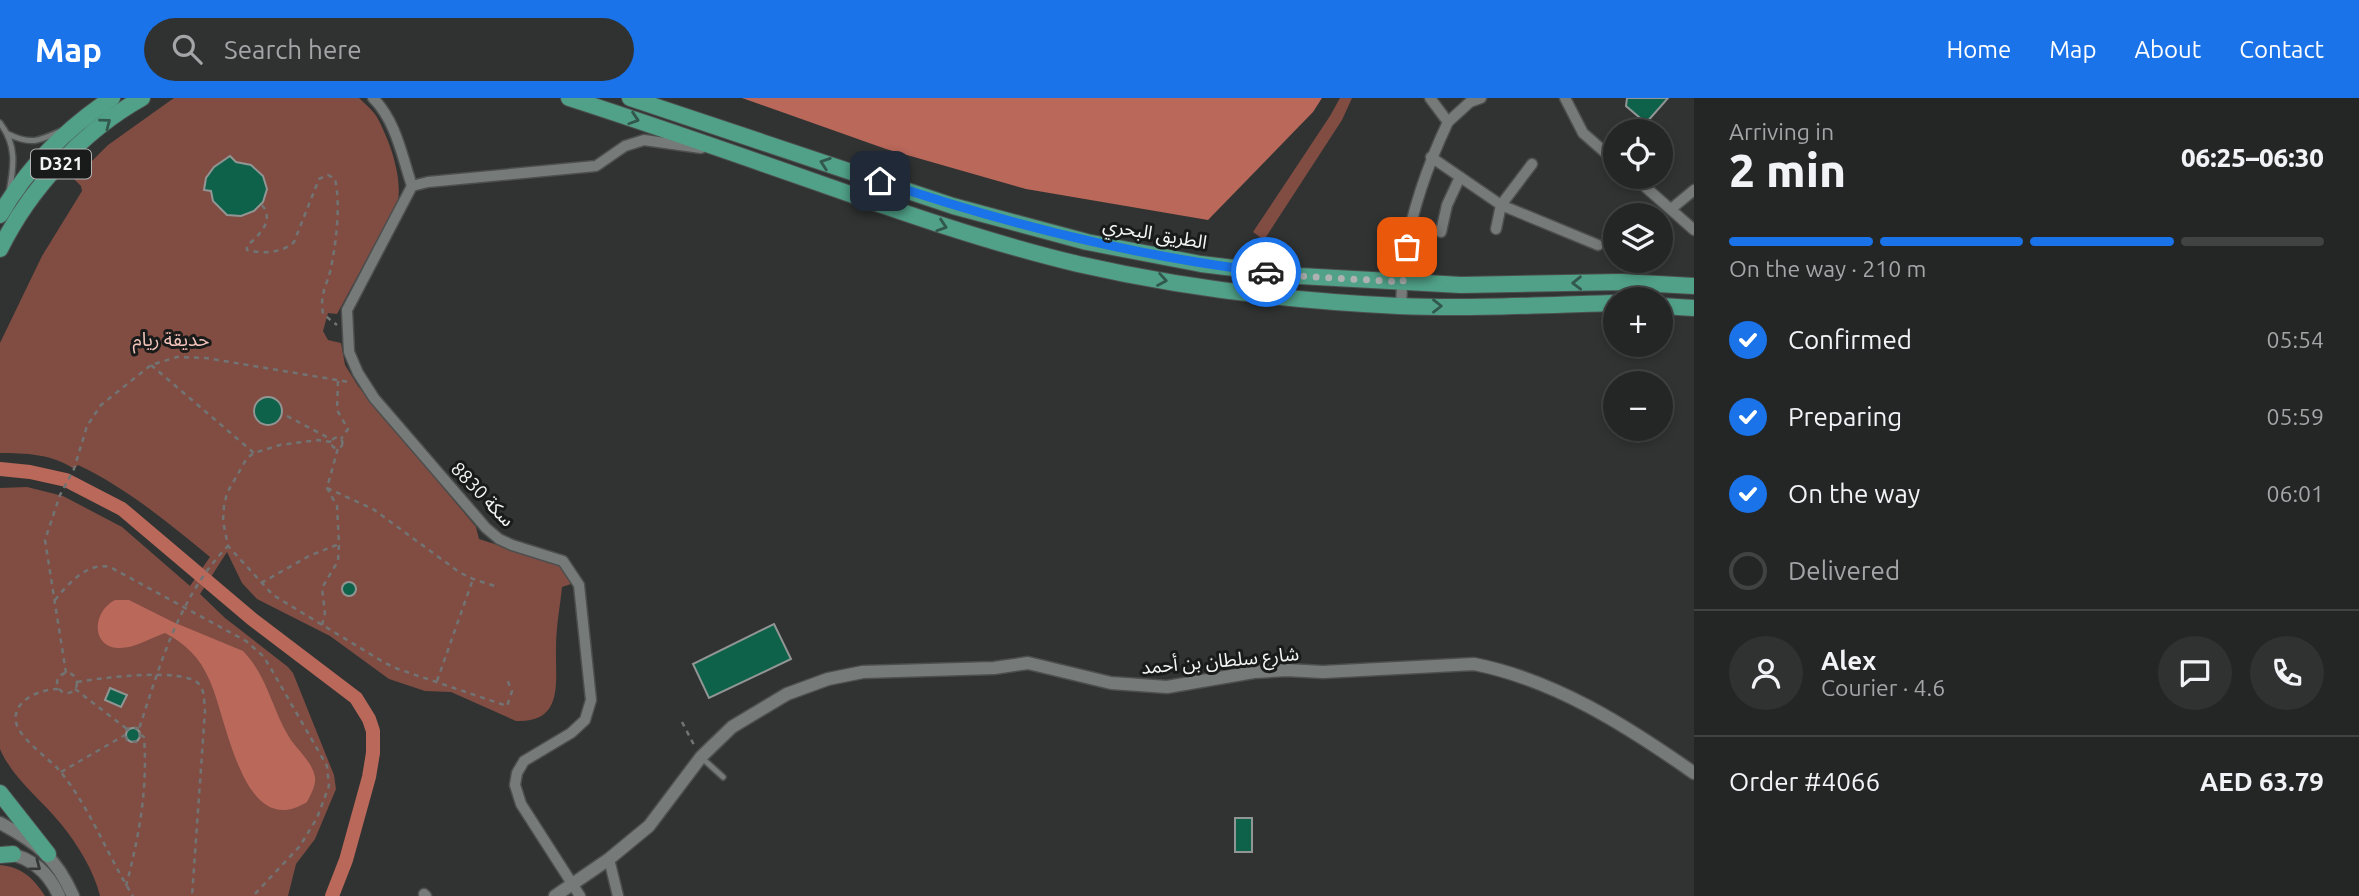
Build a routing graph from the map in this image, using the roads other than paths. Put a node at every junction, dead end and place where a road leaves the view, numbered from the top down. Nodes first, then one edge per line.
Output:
1 (112, 98) edge
2 (142, 98) edge
3 (373, 98) edge
4 (569, 98) edge
5 (630, 98) edge
6 (1430, 98) edge
7 (1481, 98) edge
8 (1565, 98) edge
9 (79, 122) junction
10 (1448, 122) junction
11 (0, 123) edge
12 (8, 134) junction
13 (1603, 150) edge
14 (728, 151) junction
15 (1431, 157) junction
16 (1532, 164) dead end
17 (1460, 177) junction
18 (412, 186) junction
19 (1648, 189) edge
20 (1694, 190) edge
21 (1664, 203) edge
22 (1501, 205) junction
23 (1673, 207) edge
24 (3, 210) edge
25 (1673, 211) edge
26 (1496, 229) dead end
27 (1694, 230) edge
28 (1441, 232) dead end
29 (1598, 245) dead end
30 (0, 249) edge
31 (1403, 282) junction
32 (1694, 286) edge
33 (1603, 303) edge
34 (1401, 306) junction
35 (1673, 307) edge
36 (1694, 309) edge
37 (701, 757) junction
38 (1694, 773) edge
39 (723, 777) dead end
40 (0, 793) edge
41 (0, 823) edge
42 (4, 853) edge
43 (48, 855) junction
44 (609, 859) junction
45 (573, 883) junction
46 (60, 896) edge
47 (73, 896) edge
48 (555, 896) edge
49 (580, 896) edge
50 (618, 896) edge

1 - 9 main road, D321
30 -> 2 main road, D321
3 - 18 street
4 -> 14 main road
31 -> 5 main road, الطريق البحري
6 - 10 street
7 - 10 street
8 - 13 street
9 - 12 lane
9 - 24 main road, D321
10 - 15 street
11 - 12 lane
12 - 24 lane
14 - 18 street
14 -> 34 main road
15 - 17 street
15 - 31 street
16 - 22 street
17 - 22 street
17 - 28 street
18 - 45 street, سكة 8830
19 - 21 street
20 - 23 street
22 - 26 street
22 - 29 street
25 - 27 street
32 -> 31 main road, الطريق البحري
31 - 34 street
34 -> 33 main road
35 - 36 main road
37 - 38 street, شارع سلطان بن أحمد
37 - 39 lane
37 - 44 street, شارع سلطان بن أحمد
40 - 43 main road
41 - 43 street
42 -> 46 street
43 - 47 street
44 - 45 street, شارع سلطان بن أحمد
44 - 50 street
45 - 48 street, شارع سلطان بن أحمد
45 - 49 street, سكة 8830

